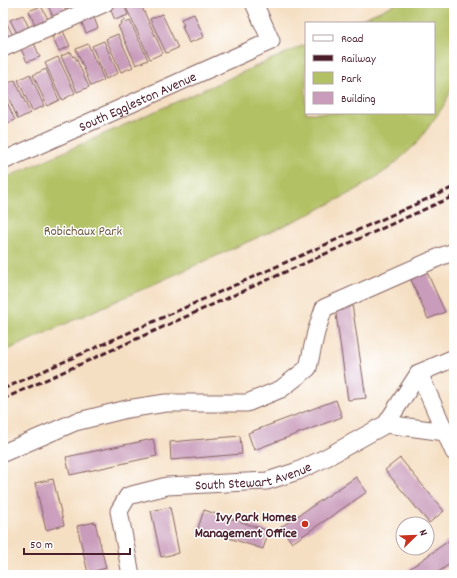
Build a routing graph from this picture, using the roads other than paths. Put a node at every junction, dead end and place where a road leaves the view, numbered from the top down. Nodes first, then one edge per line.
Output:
1 (105, 3) edge
2 (254, 3) edge
3 (3, 48) edge
4 (3, 160) edge
5 (454, 252) edge
6 (454, 358) edge
7 (419, 373) junction
8 (386, 424) junction
9 (445, 432) junction
10 (454, 452) edge
11 (3, 453) edge
12 (131, 575) edge

1 - 3 street
2 - 4 street, South Eggleston Avenue
5 - 11 street
6 - 7 street
7 - 8 street, South Stewart Avenue
7 - 9 street
8 - 9 street
8 - 12 street, South Stewart Avenue
9 - 10 street

